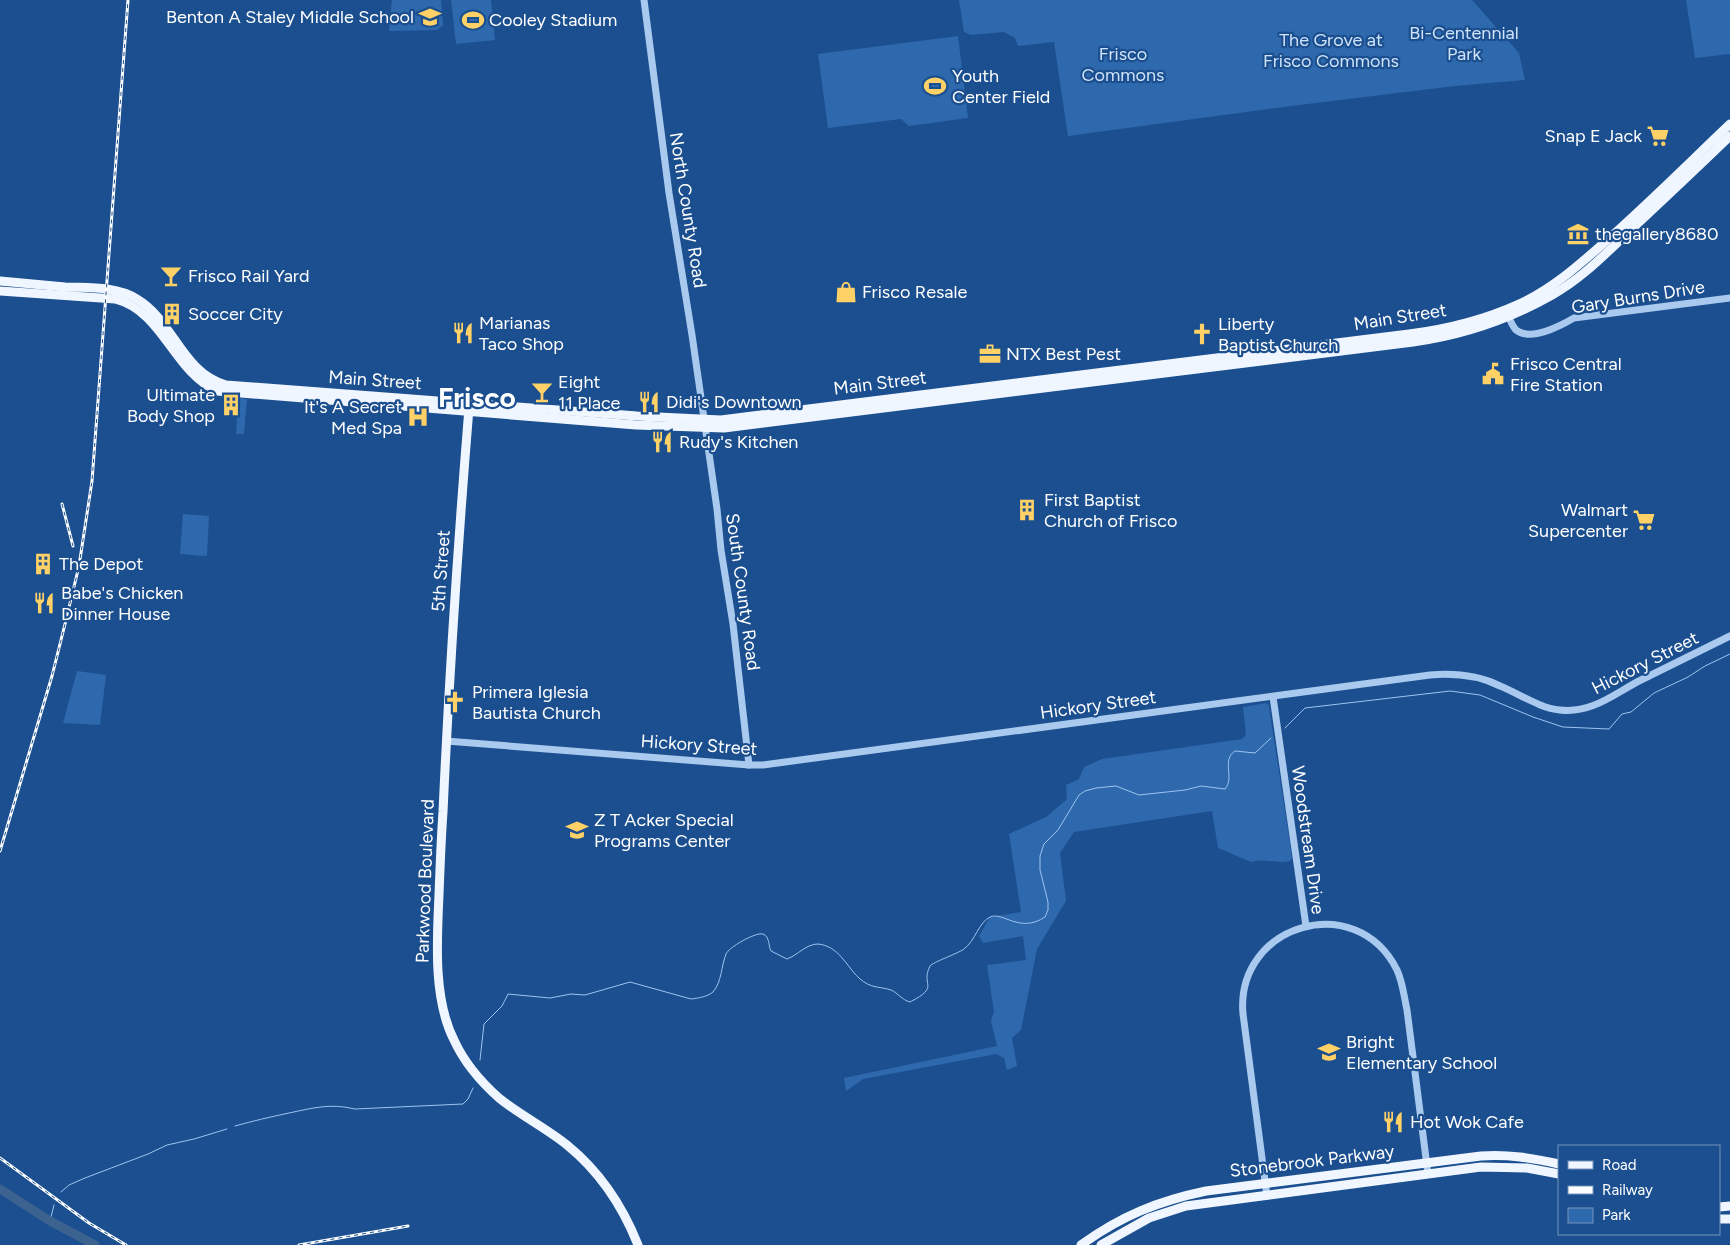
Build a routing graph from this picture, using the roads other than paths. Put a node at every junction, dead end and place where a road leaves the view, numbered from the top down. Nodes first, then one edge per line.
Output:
1 (644, 0) edge
2 (1730, 124) edge
3 (1730, 136) edge
4 (0, 281) edge
5 (0, 291) edge
6 (1730, 298) edge
7 (1506, 313) junction
8 (968, 393) junction
9 (469, 407) junction
10 (806, 409) junction
11 (762, 419) junction
12 (781, 421) junction
13 (705, 424) junction
14 (1730, 636) edge
15 (1273, 697) junction
16 (446, 741) junction
17 (749, 765) junction
18 (1306, 926) junction
19 (1533, 1158) junction
20 (1427, 1163) junction
21 (1558, 1164) edge
22 (1531, 1169) junction
23 (1428, 1174) junction
24 (1558, 1174) edge
25 (1266, 1184) junction
26 (1267, 1196) junction
27 (638, 1245) edge
28 (1081, 1245) edge
29 (1101, 1245) edge

1 - 13 street, North County Road
2 - 7 main road, Main Street
3 - 7 main road, Main Street
4 - 9 main road, Main Street
5 - 9 main road, Main Street
6 - 7 street, Gary Burns Drive
7 - 8 main road, Main Street
8 - 10 main road, Main Street
8 - 12 main road, Main Street
9 - 13 main road, Main Street
9 - 16 main road, 5th Street
10 - 11 main road, Main Street
10 - 12 main road
11 - 12 main road, Main Street
11 - 13 main road, Main Street
13 - 17 street, South County Road
14 - 15 street, Hickory Street
15 - 17 street, Hickory Street
15 - 18 street, Woodstream Drive
16 - 17 street, Hickory Street
16 - 27 main road, Parkwood Boulevard
18 - 20 street
18 - 25 street, Woodstream Drive
19 - 20 main road, Stonebrook Parkway
19 - 21 main road, Stonebrook Parkway
19 - 22 main road
20 - 23 street
20 - 25 main road, Stonebrook Parkway
22 - 23 main road, Stonebrook Parkway
22 - 24 main road, Stonebrook Parkway
23 - 26 main road, Stonebrook Parkway
25 - 26 street, Woodstream Drive
25 - 28 main road, Stonebrook Parkway
26 - 29 main road, Stonebrook Parkway

